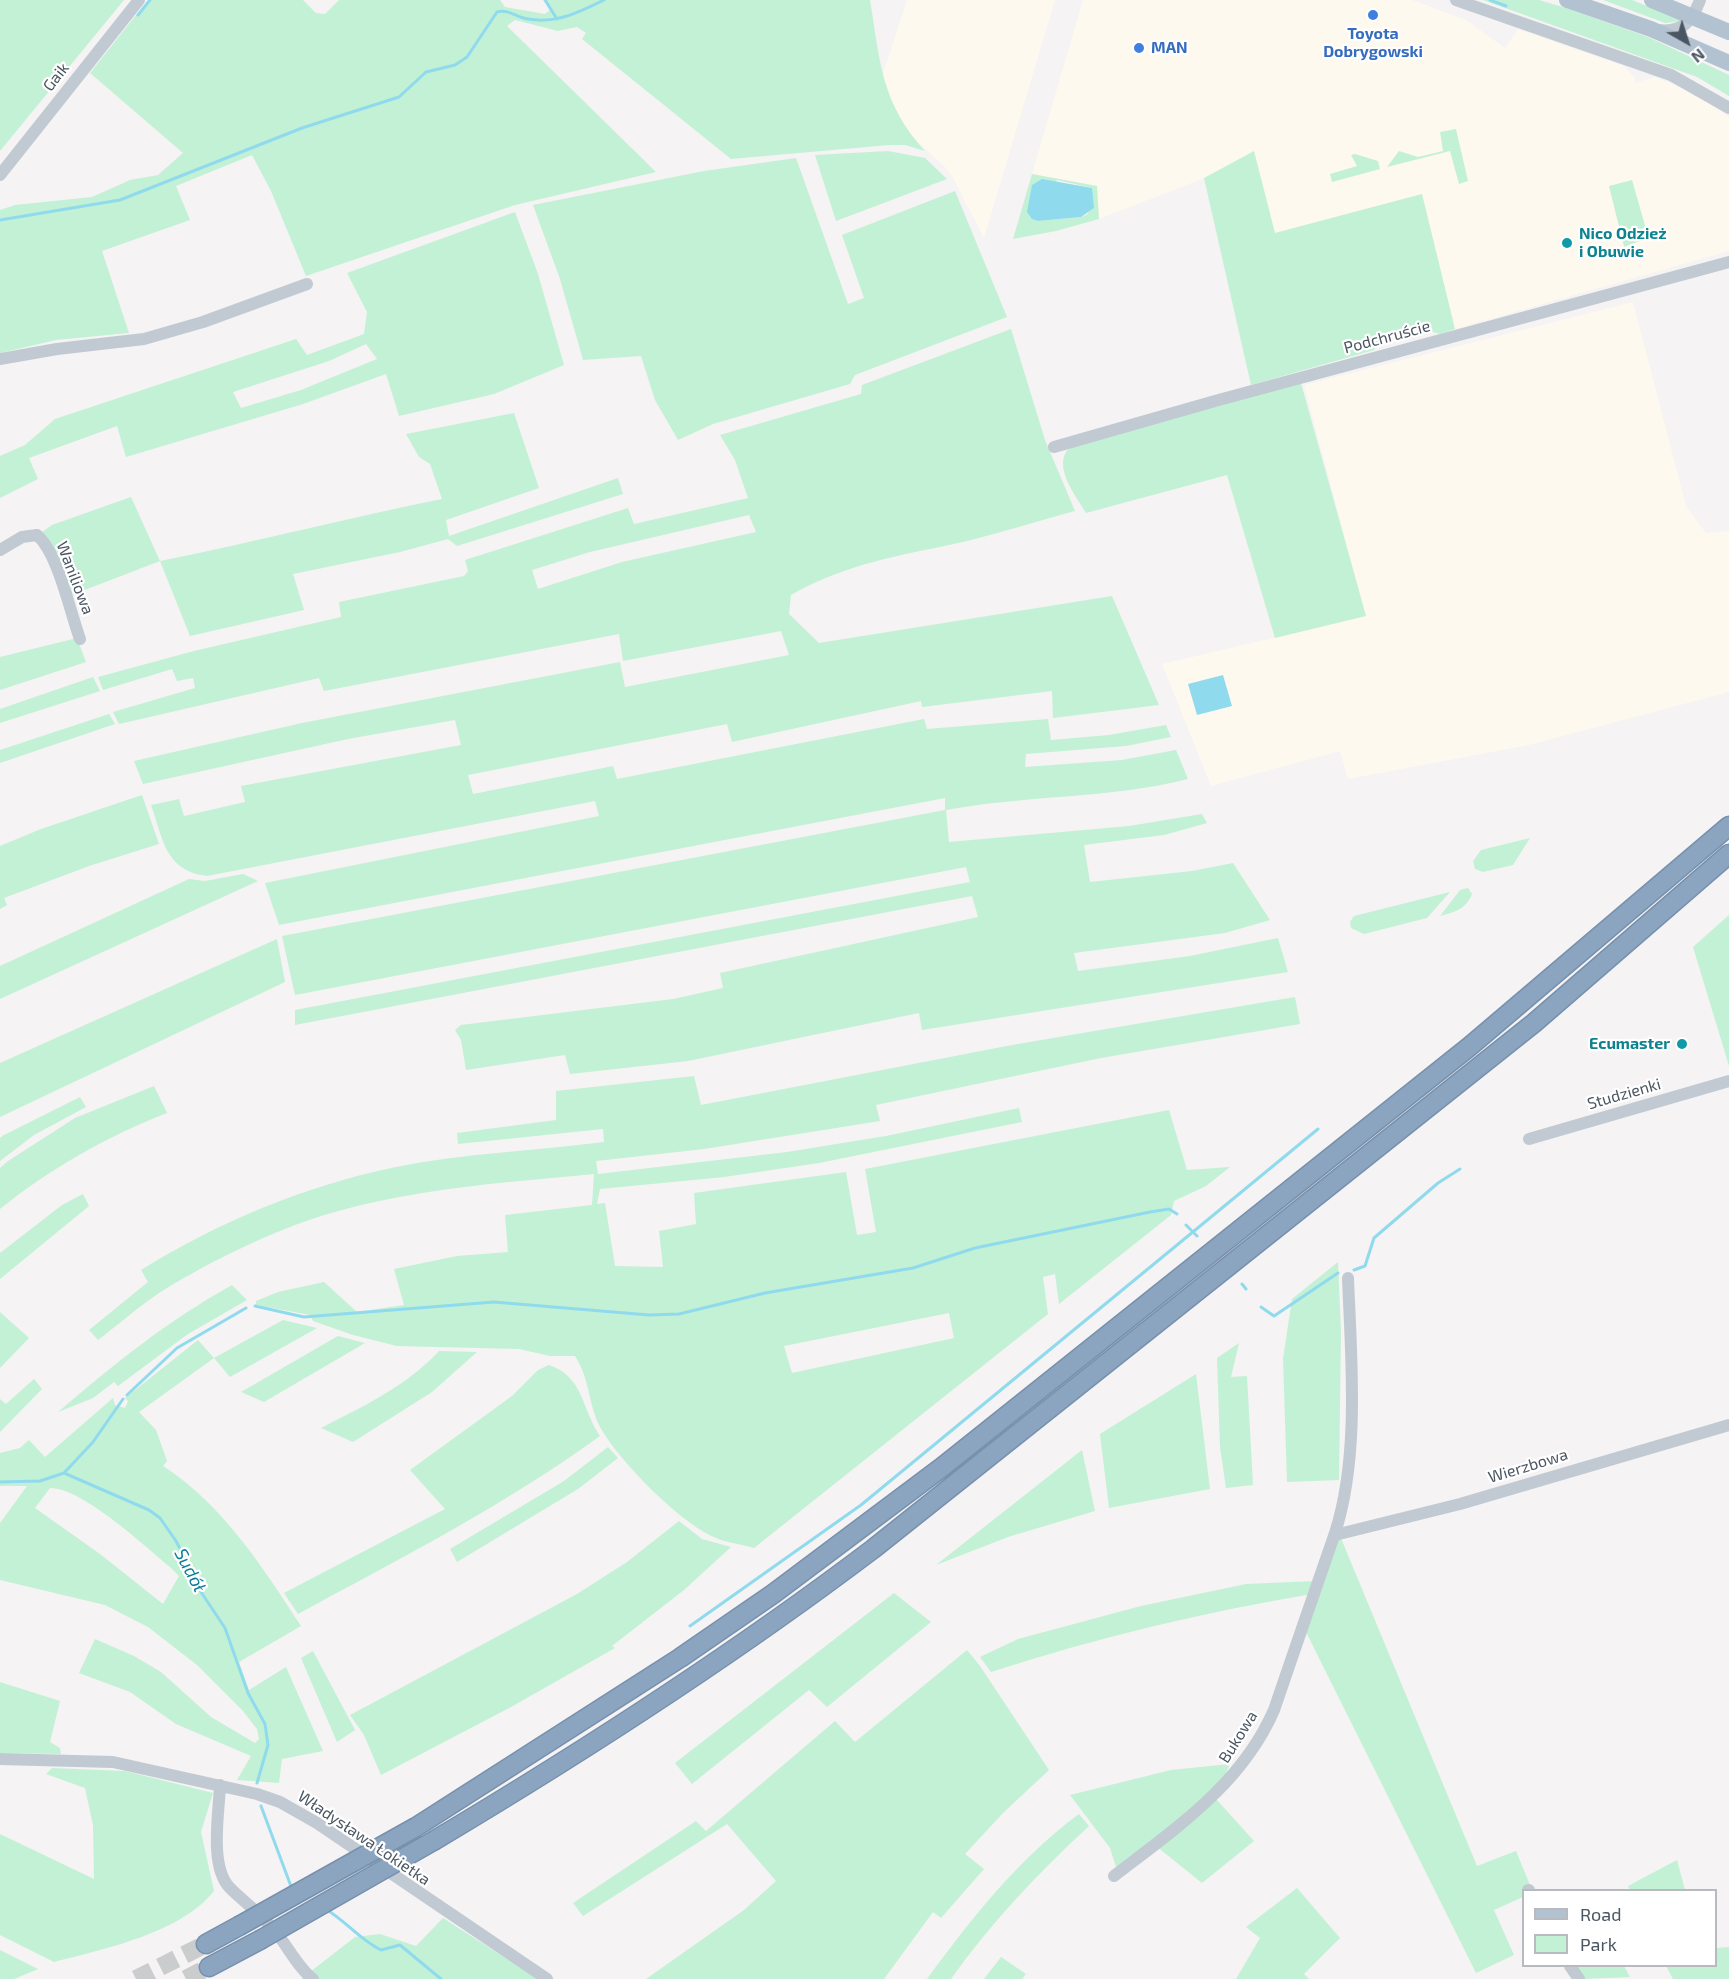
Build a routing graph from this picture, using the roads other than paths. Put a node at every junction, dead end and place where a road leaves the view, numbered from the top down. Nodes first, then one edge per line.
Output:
1 (138, 0) edge
2 (1456, 0) edge
3 (1567, 0) edge
4 (1652, 0) edge
5 (1684, 0) edge
6 (1700, 0) edge
7 (1694, 17) junction
8 (1651, 29) junction
9 (1729, 33) edge
10 (1729, 63) edge
11 (1729, 108) edge
12 (0, 175) edge
13 (1729, 262) edge
14 (307, 284) dead end
15 (0, 359) edge
16 (1054, 447) dead end
17 (0, 550) edge
18 (81, 639) dead end
19 (1729, 826) edge
20 (1729, 854) edge
21 (1729, 1081) edge
22 (1529, 1139) dead end
23 (1348, 1278) dead end
24 (1729, 1425) edge
25 (1335, 1535) junction
26 (0, 1759) edge
27 (220, 1785) junction
28 (1114, 1876) dead end
29 (206, 1944) tunnel mouth
30 (209, 1967) tunnel mouth
31 (313, 1979) edge
32 (547, 1979) edge

1 - 12 street, Gaik
2 - 11 street
3 - 8 main road
4 - 5 street
4 - 7 main road
6 - 7 street
7 - 8 street
7 - 9 main road
8 - 10 main road
13 - 16 street, Podchruście
14 - 15 street
17 - 18 street, Waniliowa
19 - 29 highway, bridge
20 - 30 highway, bridge
21 - 22 street, Studzienki
23 - 25 street, Bukowa
24 - 25 street, Wierzbowa
25 - 28 street, Bukowa
26 - 27 street, Władysława Łokietka
27 - 31 street
27 - 32 street, Władysława Łokietka

